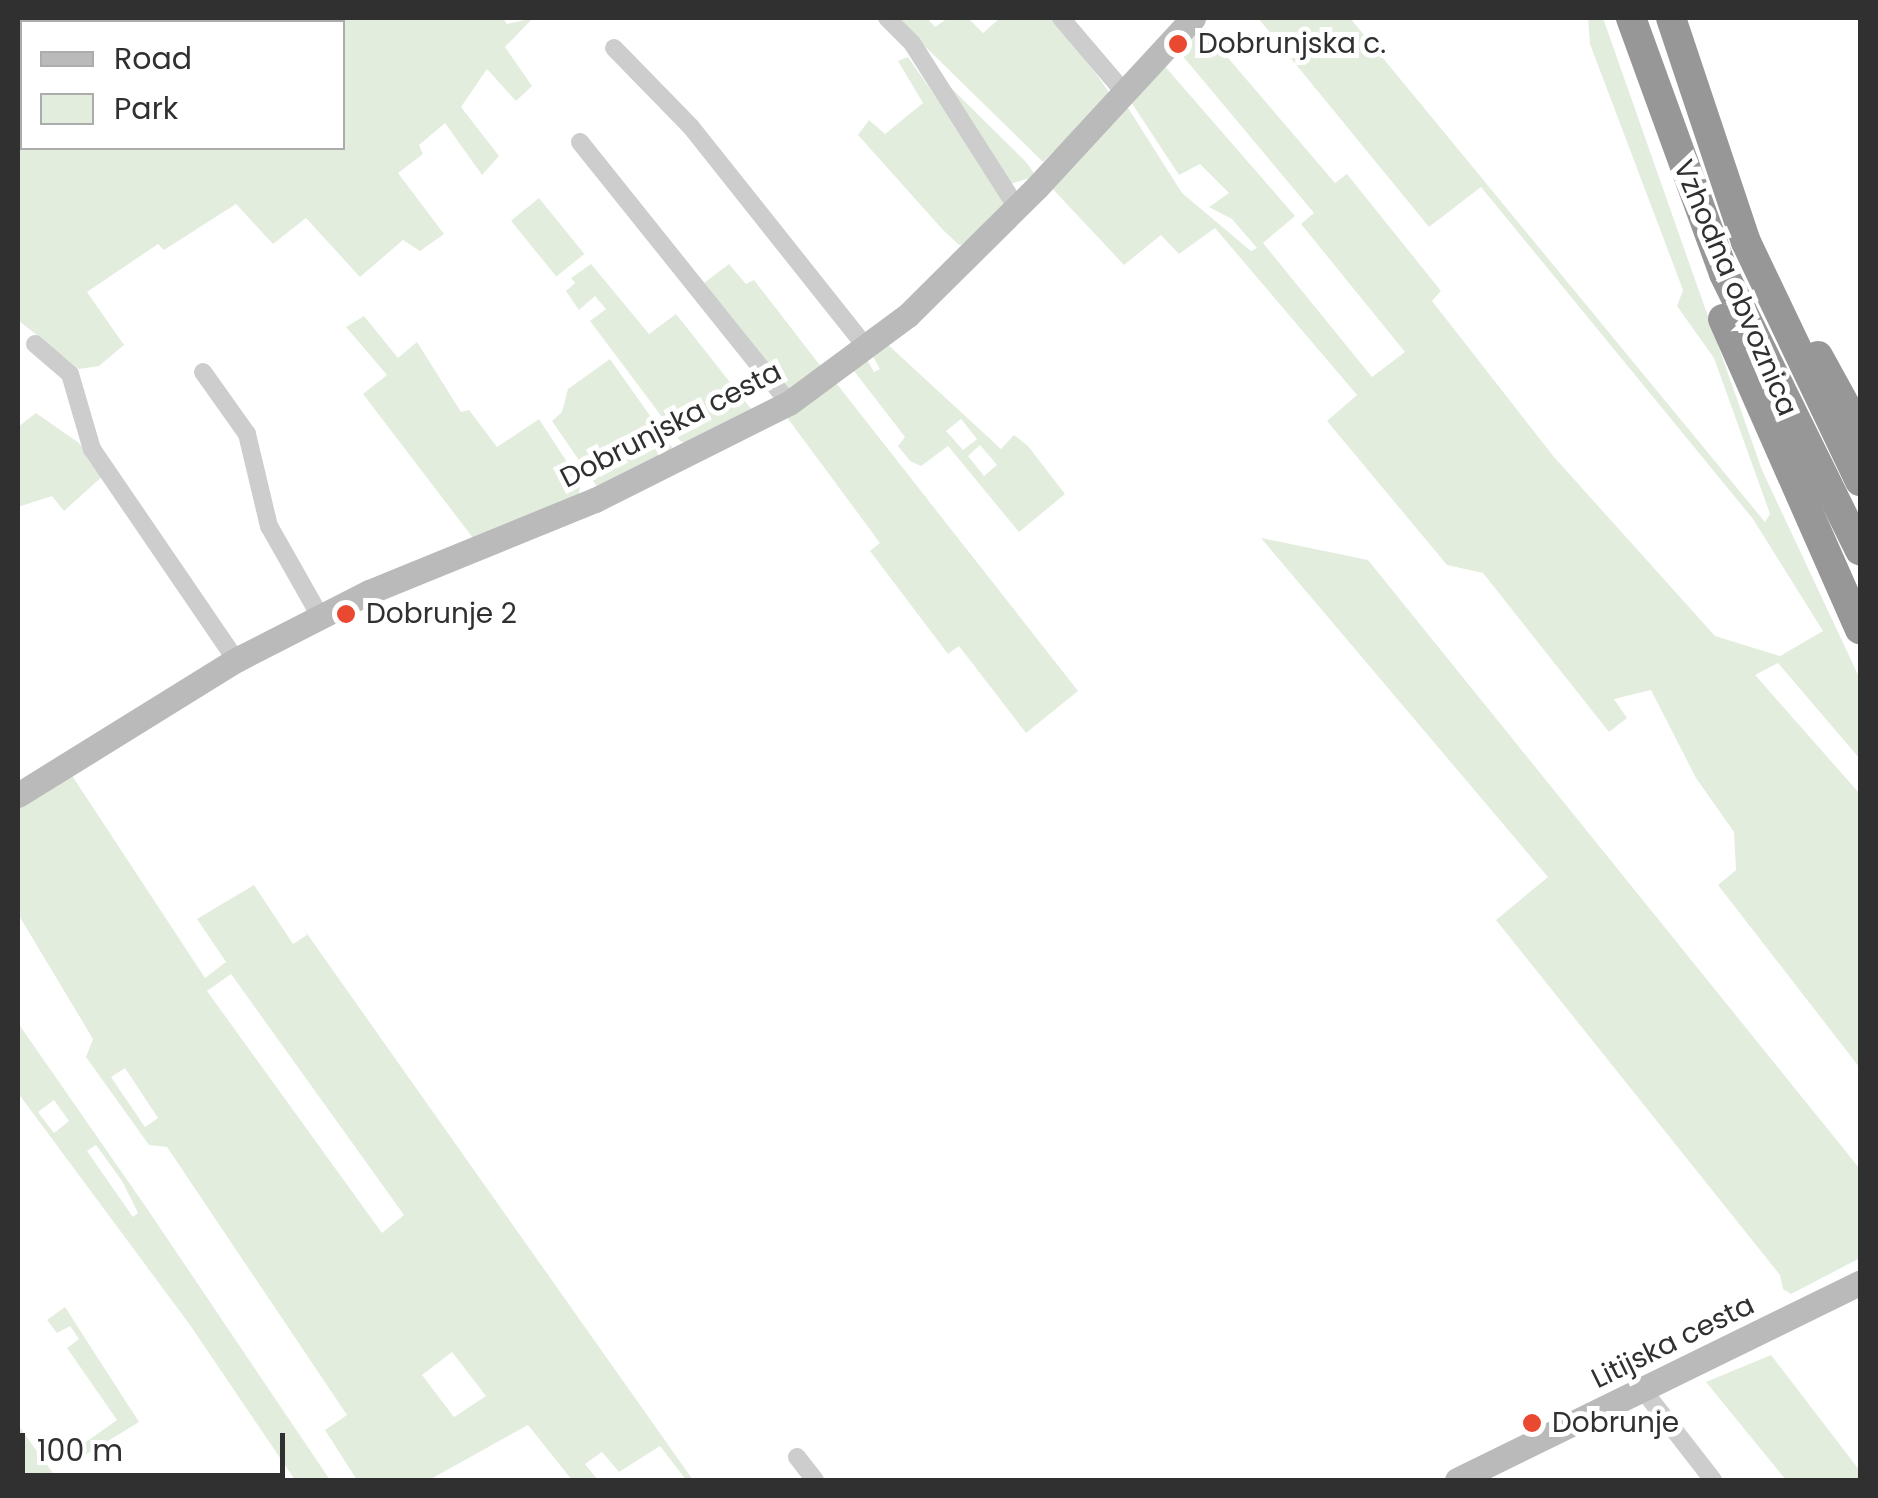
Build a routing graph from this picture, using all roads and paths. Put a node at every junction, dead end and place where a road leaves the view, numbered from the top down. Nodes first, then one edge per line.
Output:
1 (887, 18) edge
2 (1062, 18) edge
3 (1631, 18) edge
4 (1670, 18) edge
5 (1186, 20) edge
6 (614, 48) dead end
7 (1124, 92) junction
8 (580, 142) dead end
9 (1724, 184) junction
10 (1695, 202) junction
11 (1016, 208) junction
12 (35, 344) dead end
13 (867, 348) junction
14 (204, 372) dead end
15 (790, 403) junction
16 (1860, 432) edge
17 (1860, 481) edge
18 (1860, 550) edge
19 (321, 618) junction
20 (1860, 629) edge
21 (236, 660) junction
22 (18, 795) edge
23 (1860, 1282) edge
24 (1643, 1390) junction
25 (797, 1458) dead end
26 (1463, 1479) edge
27 (814, 1480) edge
28 (1713, 1480) edge

1 - 11 street
2 - 7 street
3 - 10 highway, Vzhodna obvoznica
4 - 9 highway, Vzhodna obvoznica
5 - 7 street, Dobrunjska cesta
6 - 13 street
7 - 11 street, Dobrunjska cesta
8 - 15 street
9 - 16 highway
9 - 17 highway, Vzhodna obvoznica
10 - 18 highway, Vzhodna obvoznica
10 - 20 highway
11 - 13 street, Dobrunjska cesta
12 - 21 street
13 - 15 street, Dobrunjska cesta
14 - 19 street
15 - 19 street, Dobrunjska cesta
19 - 21 street, Dobrunjska cesta
21 - 22 street, Dobrunjska cesta
23 - 24 street, Litijska cesta
24 - 26 street, Litijska cesta
24 - 28 street
25 - 27 street

